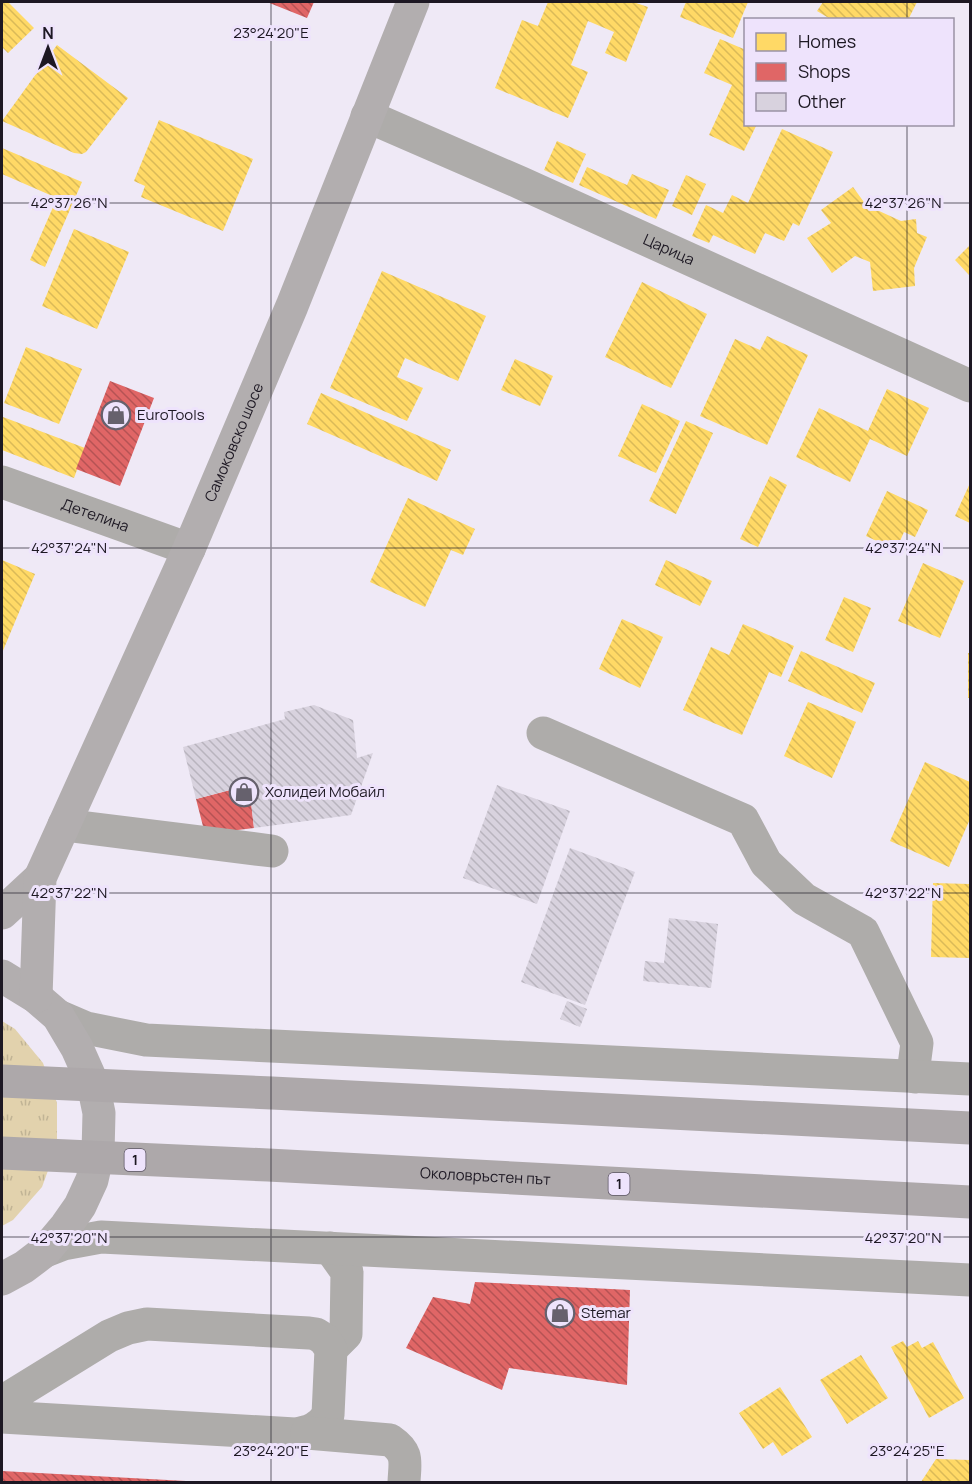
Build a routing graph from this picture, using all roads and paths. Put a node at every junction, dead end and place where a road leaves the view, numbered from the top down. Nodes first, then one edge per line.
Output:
1 (412, 2) edge
2 (367, 116) junction
3 (970, 386) edge
4 (2, 482) edge
5 (189, 549) junction
6 (543, 733) dead end
7 (64, 825) junction
8 (272, 851) dead end
9 (40, 878) junction
10 (2, 913) edge
11 (2, 976) edge
12 (47, 1007) junction
13 (915, 1077) junction
14 (970, 1080) edge
15 (2, 1081) edge
16 (970, 1128) edge
17 (2, 1153) edge
18 (970, 1202) edge
19 (330, 1248) junction
20 (45, 1251) junction
21 (2, 1279) edge
22 (970, 1280) edge
23 (331, 1349) junction
24 (2, 1402) edge
25 (2, 1417) edge
26 (308, 1432) junction
27 (404, 1482) edge

1 - 2 main road, Самоковско шосе
2 - 3 street, Царица
2 - 5 main road, Самоковско шосе
4 - 5 street, Детелина
5 - 7 main road, Самоковско шосе
6 - 13 street
7 - 8 street
7 - 9 main road, Самоковско шосе
9 - 10 main road, Самоковско шосе
9 - 12 main road, Самоковско шосе
11 - 12 main road
12 - 13 street
12 - 20 main road
13 - 14 street
15 - 16 highway
17 - 18 highway, Околовръстен път / 1
19 - 20 street
19 - 22 street
19 - 23 street
20 - 21 main road
23 - 24 street
23 - 26 street
25 - 26 street
26 - 27 street

